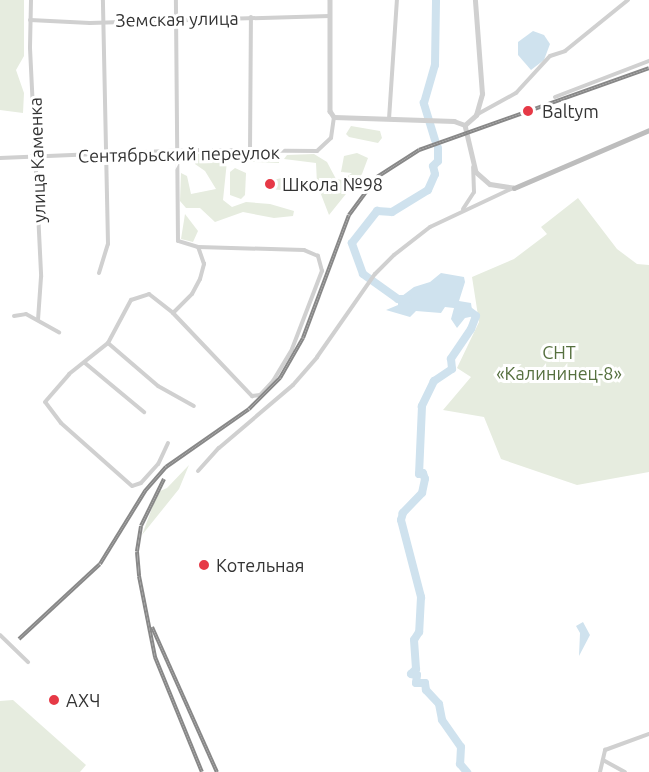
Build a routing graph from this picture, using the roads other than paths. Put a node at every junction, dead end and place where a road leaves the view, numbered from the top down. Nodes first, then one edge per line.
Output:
1 (32, 0) edge
2 (102, 0) edge
3 (176, 0) edge
4 (330, 0) edge
5 (398, 0) edge
6 (475, 0) edge
7 (628, 0) edge
8 (330, 16) junction
9 (250, 17) junction
10 (176, 18) junction
11 (30, 20) junction
12 (103, 20) junction
13 (649, 61) edge
14 (555, 97) dead end
15 (476, 115) junction
16 (334, 117) junction
17 (389, 120) junction
18 (465, 125) junction
19 (649, 130) edge
20 (176, 151) junction
21 (250, 151) junction
22 (38, 156) junction
23 (106, 156) junction
24 (0, 158) edge
25 (472, 167) junction
26 (514, 188) junction
27 (460, 212) junction
28 (198, 247) junction
29 (99, 273) dead end
30 (173, 313) junction
31 (14, 316) dead end
32 (38, 321) junction
33 (59, 332) dead end
34 (108, 343) junction
35 (85, 363) junction
36 (194, 406) dead end
37 (144, 412) dead end
38 (168, 443) dead end
39 (198, 471) dead end
40 (0, 635) edge
41 (28, 662) dead end
42 (649, 734) edge
43 (603, 760) junction
44 (600, 772) edge
45 (625, 772) edge

1 - 11 street, улица Каменка
2 - 12 street
3 - 10 street
4 - 8 street
5 - 17 street
6 - 15 street
7 - 15 street
8 - 9 street, Земская улица
8 - 16 street
9 - 10 street, Земская улица
9 - 21 street, Земская улица
10 - 12 street, Земская улица
10 - 20 street
11 - 12 street, Земская улица
11 - 22 street, улица Каменка
12 - 23 street
13 - 14 street
15 - 18 street
16 - 17 street
16 - 21 street, Сентябрьский переулок
17 - 18 street
18 - 25 street
19 - 26 main road
20 - 21 street, Сентябрьский переулок
20 - 23 street, Сентябрьский переулок
20 - 28 street
22 - 23 street, Сентябрьский переулок
22 - 24 street, Сентябрьский переулок
22 - 32 street, улица Каменка
23 - 29 street
25 - 26 street
25 - 27 street
26 - 27 street
27 - 39 street
28 - 30 street
28 - 30 street
30 - 34 street
31 - 32 street
32 - 33 street
34 - 35 street
34 - 36 street
35 - 37 street
35 - 38 street
40 - 41 street
42 - 43 street
43 - 44 street
43 - 45 street

